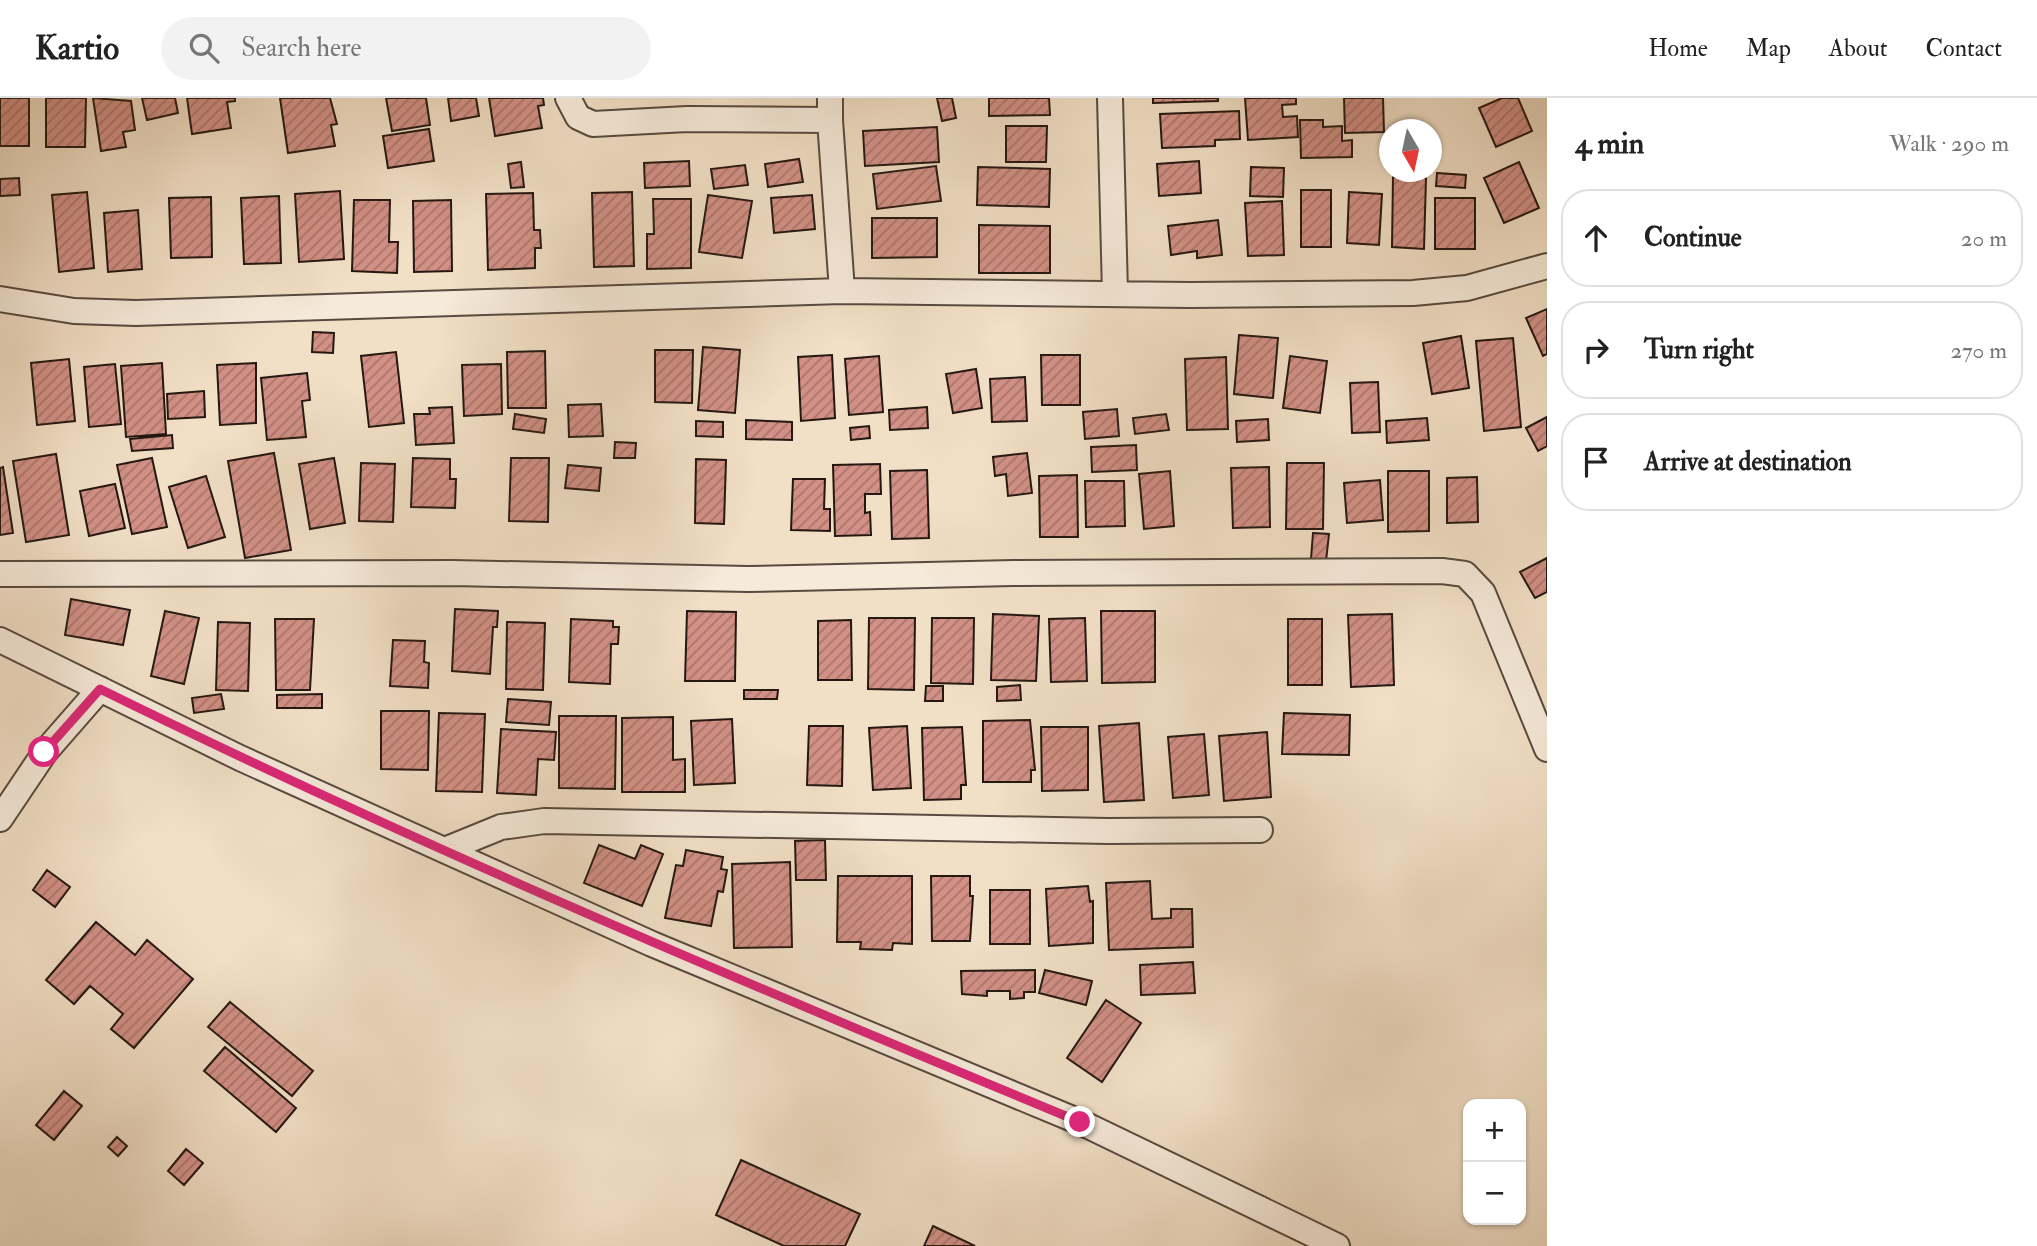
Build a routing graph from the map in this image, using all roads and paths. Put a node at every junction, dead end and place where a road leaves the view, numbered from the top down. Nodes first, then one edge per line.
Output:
1 (568, 98) edge
2 (1110, 98) edge
3 (830, 109) edge
4 (1547, 266) edge
5 (842, 291) junction
6 (1115, 293) junction
7 (0, 299) edge
8 (0, 574) edge
9 (0, 640) edge
10 (100, 689) junction
11 (1547, 749) edge
12 (0, 819) edge
13 (1260, 830) dead end
14 (447, 849) junction
15 (1337, 1246) edge

1 - 3 street
2 - 6 street
3 - 5 street
4 - 6 street
5 - 6 street
5 - 7 street
8 - 11 street
9 - 10 street
10 - 12 street
10 - 14 street
13 - 14 street
14 - 15 street

